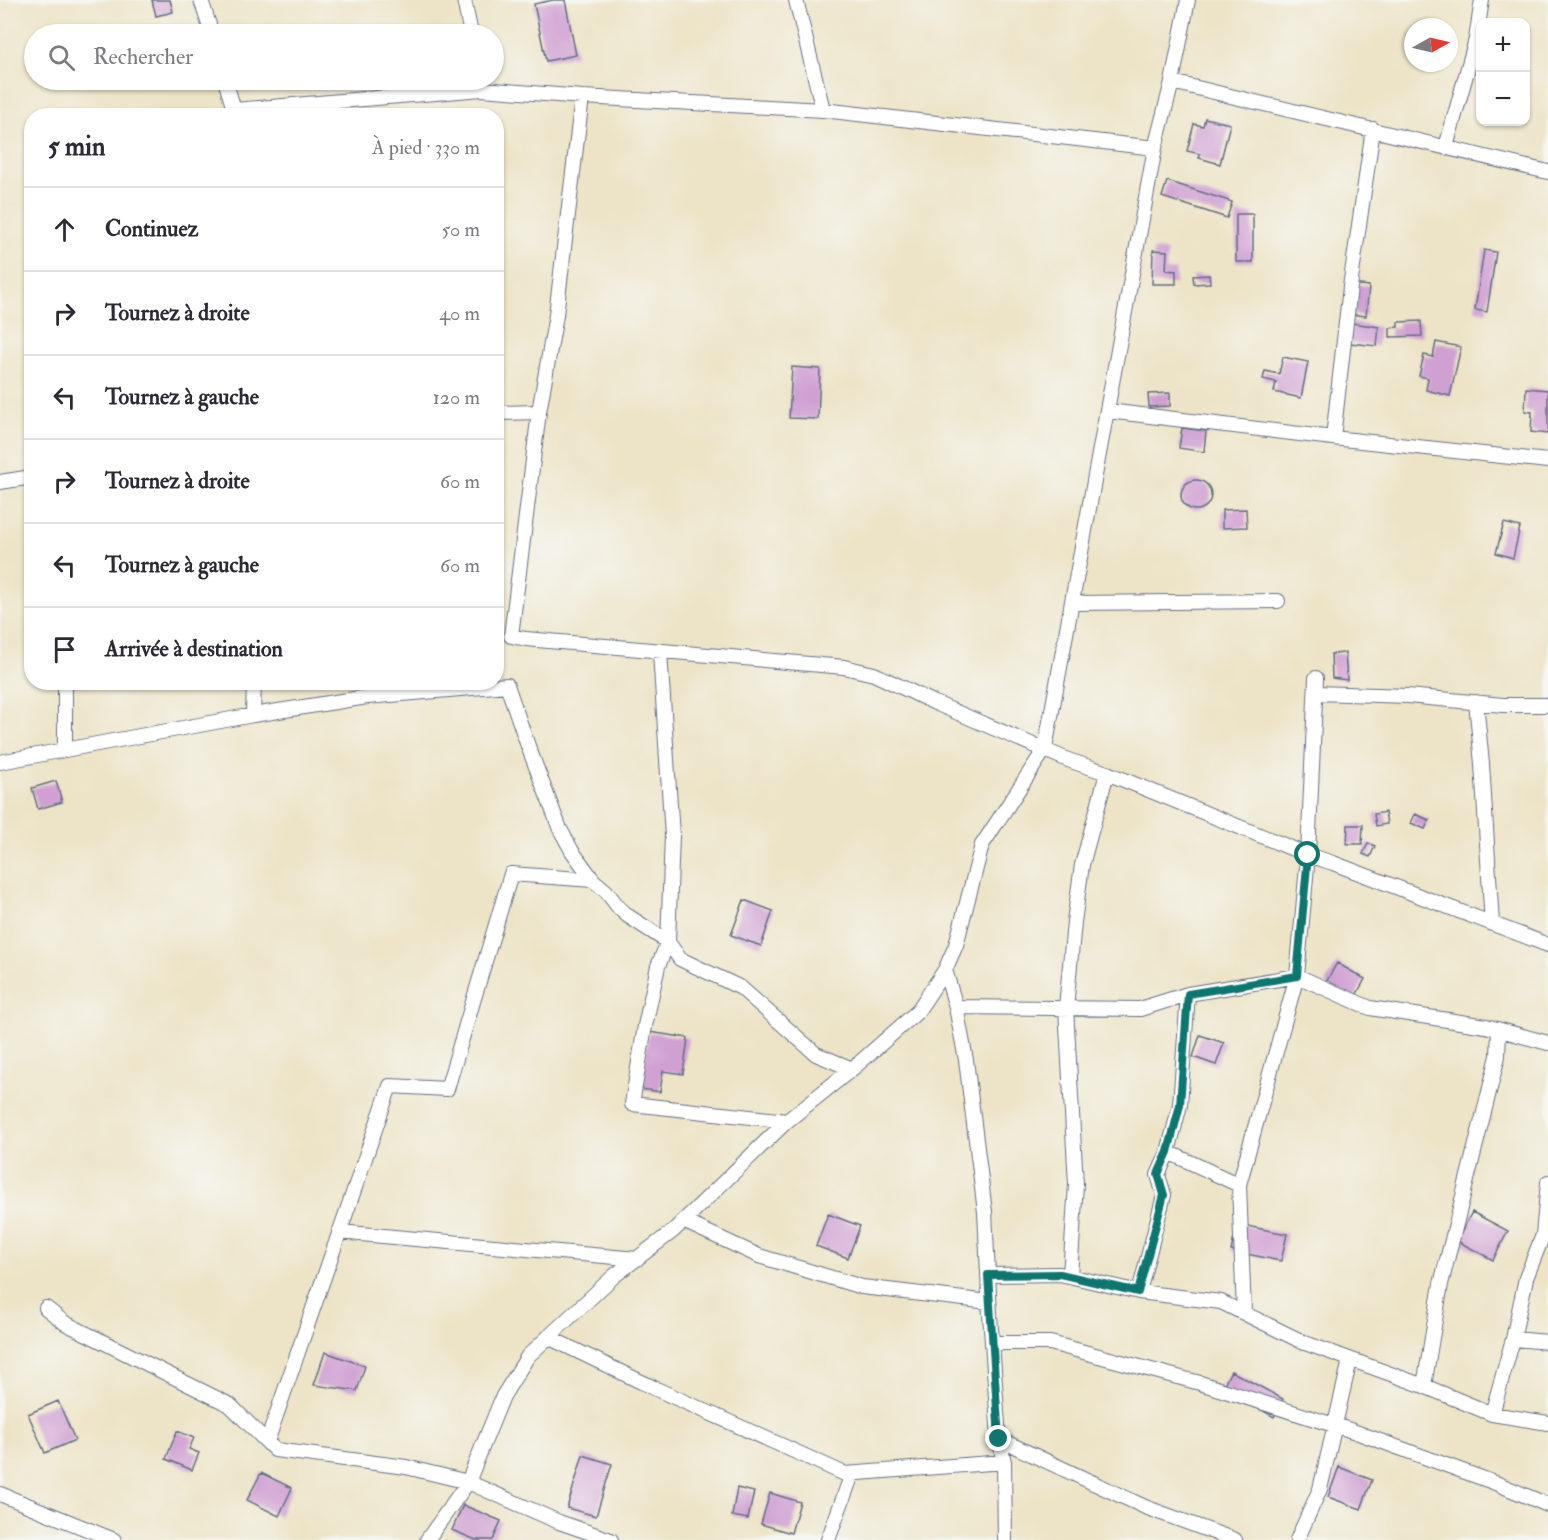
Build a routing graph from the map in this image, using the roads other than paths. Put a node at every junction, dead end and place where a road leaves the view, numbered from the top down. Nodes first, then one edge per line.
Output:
1 (201, 0) edge
2 (464, 0) edge
3 (796, 0) edge
4 (1188, 0) edge
5 (1482, 0) edge
6 (209, 24) edge
7 (469, 24) edge
8 (1172, 82) junction
9 (504, 87) edge
10 (228, 90) edge
11 (430, 90) edge
12 (582, 97) junction
13 (234, 108) edge
14 (278, 108) edge
15 (823, 110) junction
16 (1373, 129) junction
17 (1446, 147) junction
18 (1155, 148) junction
19 (1548, 172) edge
20 (1108, 411) junction
21 (539, 412) junction
22 (504, 413) edge
23 (1333, 438) junction
24 (1548, 461) edge
25 (24, 478) edge
26 (0, 482) edge
27 (1278, 601) dead end
28 (1072, 603) junction
29 (660, 652) junction
30 (1316, 678) dead end
31 (504, 685) edge
32 (65, 690) edge
33 (254, 690) edge
34 (449, 690) edge
35 (1316, 693) junction
36 (1476, 702) junction
37 (1548, 705) edge
38 (253, 716) junction
39 (65, 749) junction
40 (1046, 749) junction
41 (0, 762) edge
42 (1107, 773) junction
43 (1308, 855) junction
44 (593, 880) junction
45 (1492, 924) junction
46 (668, 942) junction
47 (1548, 945) edge
48 (945, 970) junction
49 (1297, 976) junction
50 (1188, 994) junction
51 (956, 1007) junction
52 (1066, 1008) junction
53 (1499, 1030) junction
54 (1548, 1043) edge
55 (852, 1069) junction
56 (787, 1121) junction
57 (1168, 1152) junction
58 (1548, 1182) edge
59 (1239, 1185) junction
60 (683, 1221) junction
61 (339, 1232) junction
62 (637, 1258) junction
63 (988, 1275) junction
64 (1070, 1276) junction
65 (1138, 1292) junction
66 (989, 1302) junction
67 (46, 1308) dead end
68 (1244, 1313) junction
69 (548, 1337) junction
70 (1513, 1339) junction
71 (992, 1342) junction
72 (1548, 1342) edge
73 (1350, 1360) junction
74 (1424, 1386) junction
75 (1492, 1414) junction
76 (1548, 1423) edge
77 (1335, 1425) junction
78 (999, 1439) junction
79 (267, 1442) junction
80 (1004, 1462) junction
81 (852, 1474) junction
82 (468, 1482) junction
83 (0, 1494) edge
84 (1548, 1505) edge
85 (1195, 1526) junction
86 (114, 1540) edge
87 (427, 1540) edge
88 (611, 1540) edge
89 (828, 1540) edge
90 (1005, 1540) edge
91 (1192, 1540) edge
92 (1234, 1540) edge
93 (1297, 1540) edge

1 - 6 street
2 - 7 street
3 - 15 street
4 - 8 street
5 - 17 street
8 - 16 street
8 - 18 street
9 - 12 street
10 - 13 street
11 - 14 street
12 - 15 street
12 - 21 street
15 - 18 street
16 - 17 street
16 - 23 street
17 - 19 street
18 - 20 street
20 - 23 street
20 - 28 street
21 - 22 street
21 - 29 street
23 - 24 street
25 - 26 street
27 - 28 street
28 - 40 street
29 - 40 street
29 - 46 street
30 - 35 street
31 - 44 street
32 - 39 street
33 - 38 street
34 - 38 street
35 - 36 street
35 - 43 street
36 - 37 street
36 - 45 street
38 - 39 street
39 - 41 street
40 - 42 street
40 - 48 street
42 - 43 street
42 - 52 street
43 - 45 street
43 - 49 street
44 - 46 street
44 - 61 street
45 - 47 street
46 - 55 street
46 - 56 street
48 - 51 street
48 - 55 street
49 - 50 street
49 - 53 street
49 - 59 street
50 - 52 street
50 - 57 street
51 - 52 street
51 - 63 street
52 - 64 street
53 - 54 street
53 - 74 street
55 - 56 street
56 - 60 street
57 - 59 street
57 - 65 street
58 - 70 street
59 - 68 street
60 - 62 street
60 - 66 street
61 - 62 street
61 - 79 street
62 - 69 street
63 - 64 street
63 - 66 street
64 - 65 street
65 - 68 street
66 - 71 street
67 - 79 street
68 - 73 street
69 - 81 street
69 - 82 street
70 - 72 street
70 - 75 street
71 - 77 street
71 - 78 street
73 - 74 street
73 - 77 street
74 - 75 street
75 - 76 street
77 - 84 street
77 - 93 street
78 - 80 street
78 - 85 street
79 - 82 street
80 - 81 street
80 - 90 street
81 - 89 street
82 - 87 street
82 - 88 street
83 - 86 street
85 - 91 street
85 - 92 street

